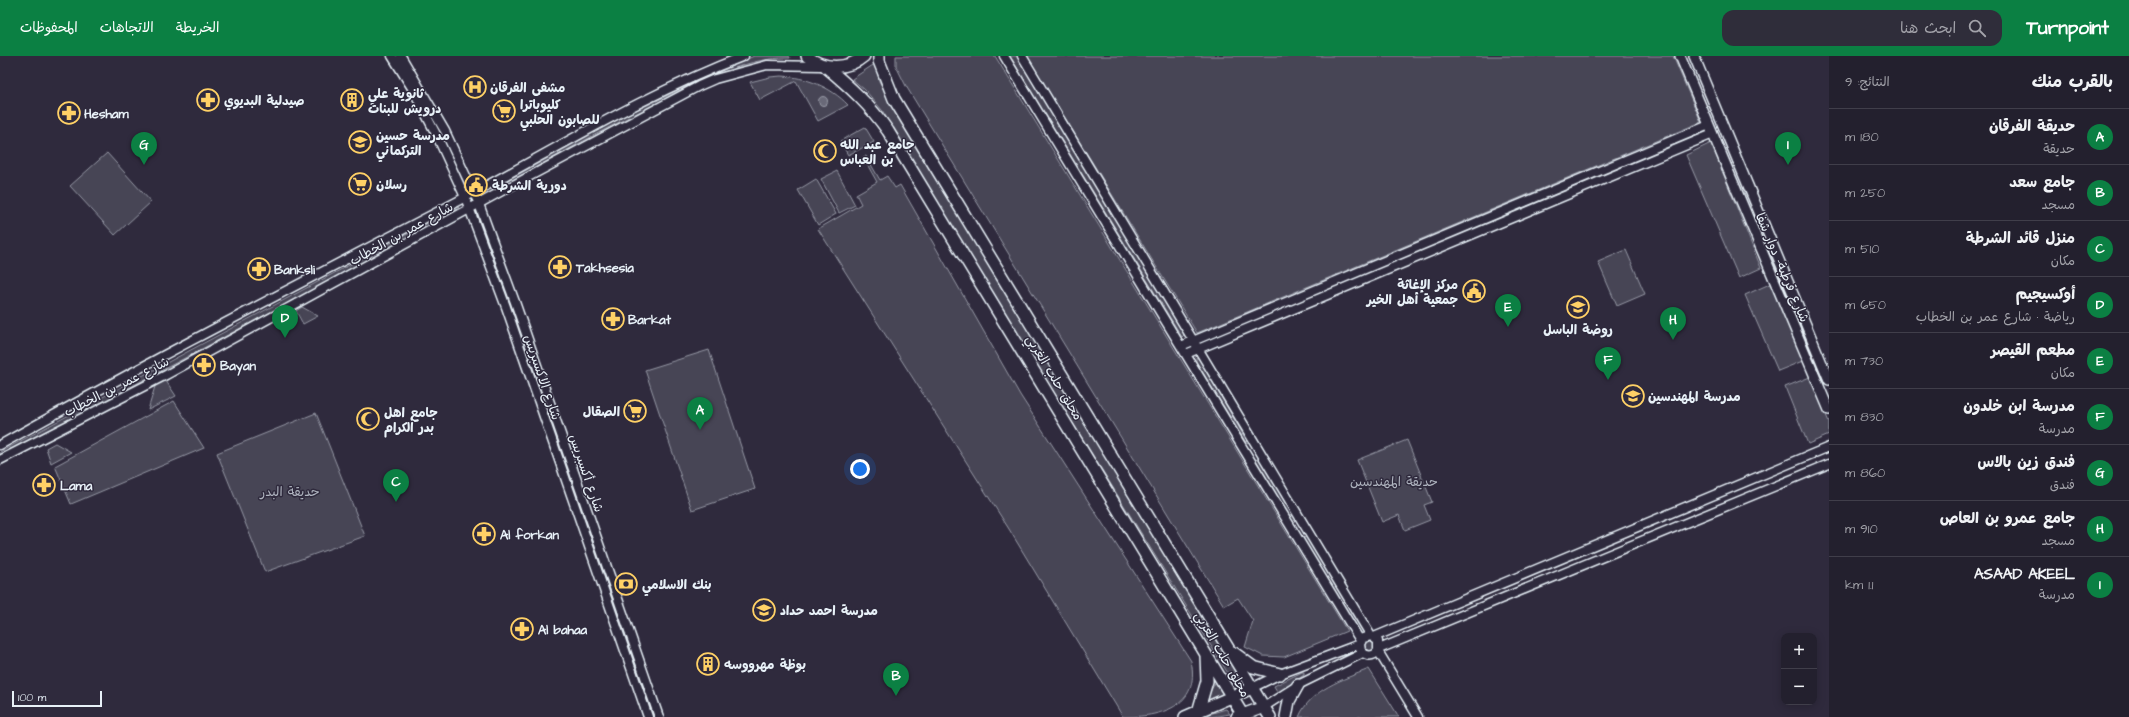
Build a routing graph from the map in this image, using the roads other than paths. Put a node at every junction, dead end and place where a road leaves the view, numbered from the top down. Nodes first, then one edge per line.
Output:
1 (392, 56) edge
2 (402, 56) edge
3 (744, 56) edge
4 (807, 56) edge
5 (864, 56) edge
6 (879, 56) edge
7 (1004, 56) edge
8 (1022, 56) edge
9 (1680, 56) edge
10 (1694, 56) edge
11 (824, 66) junction
12 (1711, 130) junction
13 (1619, 163) junction
14 (1623, 172) junction
15 (474, 192) junction
16 (465, 197) junction
17 (479, 204) junction
18 (469, 209) junction
19 (1502, 212) junction
20 (1505, 221) junction
21 (1407, 252) junction
22 (1411, 260) junction
23 (1800, 310) junction
24 (1789, 315) junction
25 (1193, 341) junction
26 (1181, 346) junction
27 (1198, 349) junction
28 (1186, 354) junction
29 (1829, 380) edge
30 (1829, 410) edge
31 (0, 445) edge
32 (1256, 445) junction
33 (1829, 447) edge
34 (1245, 451) junction
35 (0, 460) edge
36 (1829, 464) edge
37 (1302, 521) junction
38 (1291, 527) junction
39 (1560, 559) junction
40 (1566, 572) junction
41 (1451, 604) junction
42 (1457, 616) junction
43 (1373, 637) junction
44 (1360, 643) junction
45 (1228, 648) junction
46 (1378, 650) junction
47 (1206, 652) junction
48 (1363, 653) junction
49 (1280, 674) junction
50 (1298, 685) junction
51 (1252, 688) junction
52 (1232, 698) junction
53 (1264, 707) junction
54 (1198, 712) junction
55 (648, 717) edge
56 (659, 717) edge
57 (1185, 717) edge
58 (1241, 717) edge
59 (1270, 717) edge
60 (1286, 717) edge
61 (1418, 717) edge

1 - 16 street, شارع الاكسبريس
2 - 15 street, شارع أكسبريس
3 - 15 street, شارع عمر بن الخطاب
4 - 11 main road, محلق حلب الغربي
5 - 11 main road
6 - 45 main road, محلق حلب الغربي
7 - 26 street
8 - 25 street
9 - 12 main road, شارع قرطبة- دوار شفا
10 - 23 main road
11 - 17 street, شارع عمر بن الخطاب
11 - 47 main road, محلق حلب الغربي
12 - 13 street
12 - 14 street
12 - 24 main road, شارع قرطبة- دوار شفا
13 - 14 street
13 - 19 street
14 - 20 street
15 - 16 street, شارع عمر بن الخطاب
15 - 17 street, شارع أكسبريس
16 - 18 street, شارع الاكسبريس
16 - 31 street, شارع عمر بن الخطاب
17 - 18 street, شارع عمر بن الخطاب
17 - 56 street, شارع أكسبريس
18 - 35 street, شارع عمر بن الخطاب
18 - 55 street, شارع الاكسبريس
19 - 20 street
19 - 21 street
20 - 22 street
21 - 22 street
21 - 25 street
22 - 27 street
23 - 24 main road
23 - 29 main road
24 - 30 main road, شارع قرطبة- دوار شفا
25 - 26 street
25 - 27 street
26 - 28 street
27 - 28 street
27 - 32 street
28 - 34 street
32 - 34 street
32 - 37 street
33 - 39 street
34 - 38 street
36 - 40 street
37 - 38 street
37 - 43 street
38 - 44 street
39 - 40 street
39 - 41 street
40 - 42 street
41 - 42 street
41 - 43 street
42 - 46 street
43 - 44 street
43 - 46 street
44 - 48 street
44 - 49 street
45 - 49 main road
45 - 51 main road, محلق حلب الغربي
46 - 48 street
46 - 61 street
47 - 52 main road, محلق حلب الغربي
47 - 54 main road
48 - 50 street
49 - 51 street
50 - 53 street
50 - 60 main road
51 - 52 main road
51 - 53 main road, محلق حلب الغربي
52 - 54 main road
52 - 58 main road, محلق حلب الغربي
53 - 58 main road
53 - 59 main road, محلق حلب الغربي
54 - 57 main road

